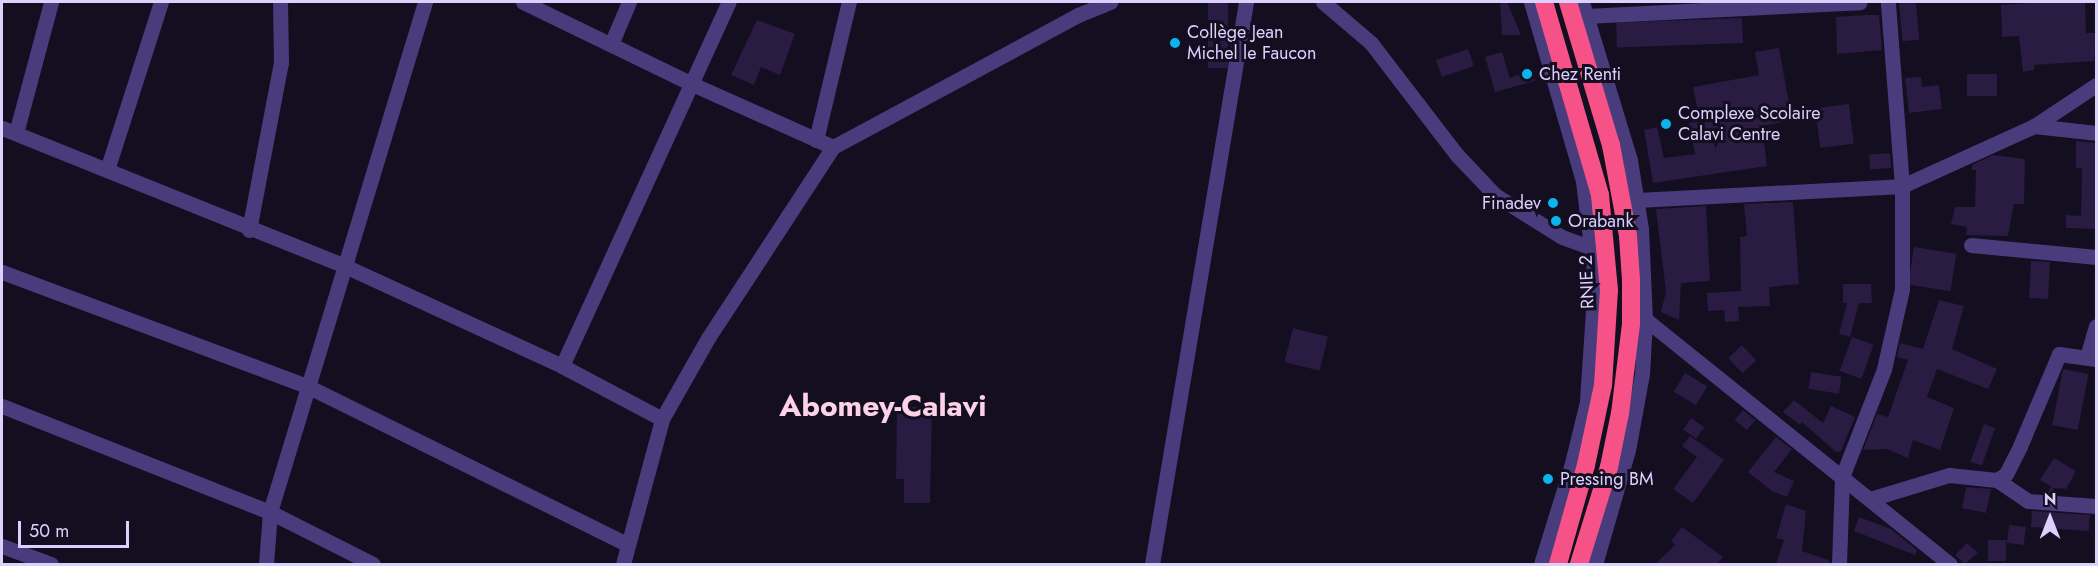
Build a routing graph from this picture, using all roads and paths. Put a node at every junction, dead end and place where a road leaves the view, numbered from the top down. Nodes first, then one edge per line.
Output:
1 (51, 2) edge
2 (161, 2) edge
3 (280, 2) edge
4 (425, 2) edge
5 (523, 2) edge
6 (629, 2) edge
7 (729, 2) edge
8 (849, 2) edge
9 (1110, 2) edge
10 (1246, 2) edge
11 (1323, 2) edge
12 (1531, 2) edge
13 (1544, 2) edge
14 (1568, 2) edge
15 (1860, 2) edge
16 (1888, 2) edge
17 (1584, 9) edge
18 (612, 42) junction
19 (692, 84) junction
20 (2097, 85) edge
21 (2034, 126) junction
22 (9, 130) edge
23 (2097, 133) edge
24 (816, 140) junction
25 (833, 147) junction
26 (107, 170) junction
27 (1902, 186) junction
28 (1637, 200) junction
29 (249, 230) junction
30 (1971, 245) dead end
31 (1593, 248) junction
32 (2097, 257) edge
33 (347, 267) junction
34 (2, 272) edge
35 (1645, 320) junction
36 (2097, 326) edge
37 (2092, 358) edge
38 (562, 366) junction
39 (307, 386) junction
40 (2, 406) edge
41 (662, 419) junction
42 (1842, 477) junction
43 (1997, 480) junction
44 (1870, 500) junction
45 (2097, 506) edge
46 (270, 512) junction
47 (627, 544) junction
48 (2, 546) edge
49 (51, 564) edge
50 (266, 564) edge
51 (373, 564) edge
52 (623, 564) edge
53 (1152, 564) edge
54 (1541, 564) edge
55 (1558, 564) edge
56 (1579, 564) edge
57 (1595, 564) edge
58 (1839, 564) edge
59 (1950, 564) edge

1 - 22 street
2 - 26 street
3 - 29 street
4 - 33 street
5 - 18 street
6 - 18 street
7 - 19 street
8 - 24 street
9 - 25 street
10 - 53 street
11 - 31 street
12 - 31 street
13 - 55 highway, RNIE 2 / RNIE 2
14 - 56 highway
15 - 17 street
16 - 27 street
17 - 28 street
18 - 19 street
19 - 24 street
19 - 38 street
20 - 21 street
21 - 23 street
21 - 27 street
22 - 26 street
24 - 25 street
25 - 41 street
26 - 29 street
27 - 28 street
27 - 42 street
28 - 35 street
29 - 33 street
30 - 32 street
31 - 54 street
33 - 38 street
33 - 39 street
34 - 39 street
35 - 42 street
35 - 57 street
36 - 37 street
37 - 43 street
38 - 41 street
39 - 46 street
39 - 47 street
40 - 46 street
41 - 47 street
42 - 44 street
42 - 58 street
43 - 44 street
43 - 45 street
44 - 59 street
46 - 50 street
46 - 51 street
47 - 52 street
48 - 49 street

